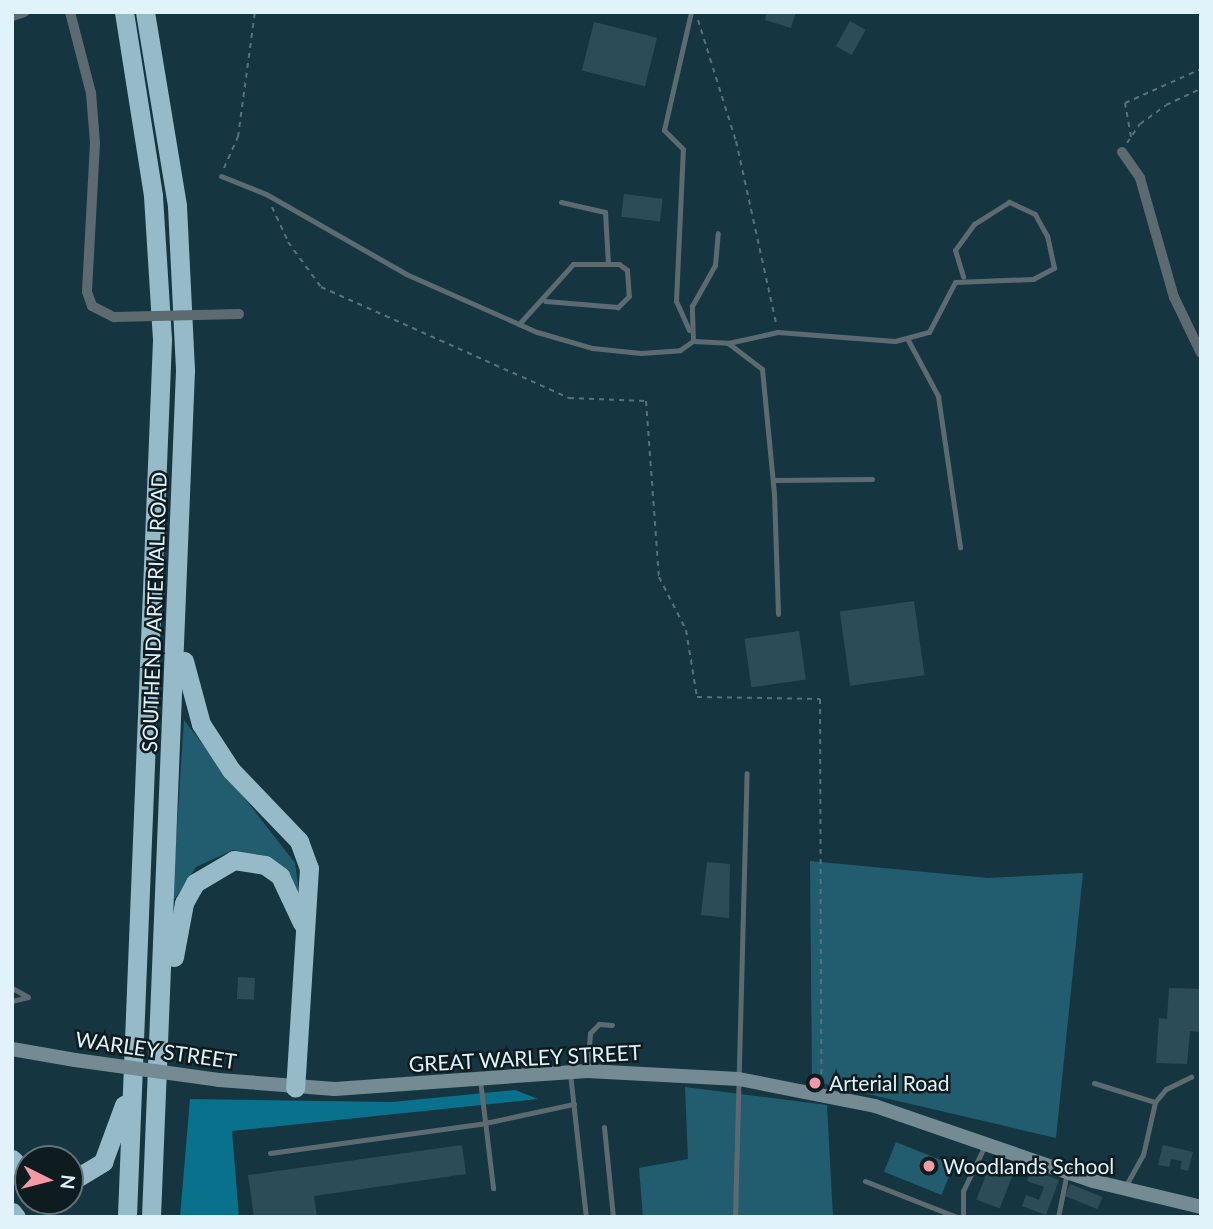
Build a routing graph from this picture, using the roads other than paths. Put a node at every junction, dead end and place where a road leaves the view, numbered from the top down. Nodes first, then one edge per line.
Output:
1 (24, 12) edge
2 (70, 12) edge
3 (111, 12) edge
4 (124, 12) edge
5 (145, 12) edge
6 (159, 12) edge
7 (693, 12) edge
8 (12, 16) edge
9 (1122, 152) road end
10 (221, 176) road end
11 (561, 202) dead end
12 (177, 206) junction
13 (718, 233) dead end
14 (157, 244) junction
15 (608, 264) junction
16 (963, 277) junction
17 (545, 300) junction
18 (239, 314) dead end
19 (519, 324) junction
20 (690, 331) junction
21 (908, 340) junction
22 (693, 341) junction
23 (728, 343) junction
24 (1201, 353) edge
25 (872, 479) dead end
26 (773, 480) junction
27 (960, 547) dead end
28 (179, 575) junction
29 (778, 614) dead end
30 (747, 773) dead end
31 (303, 924) junction
32 (138, 969) junction
33 (12, 988) edge
34 (12, 1001) edge
35 (612, 1025) dead end
36 (12, 1049) edge
37 (587, 1071) junction
38 (570, 1073) junction
39 (1191, 1077) dead end
40 (479, 1078) junction
41 (739, 1079) junction
42 (1094, 1083) dead end
43 (295, 1088) junction
44 (1155, 1102) junction
45 (574, 1104) junction
46 (485, 1123) junction
47 (604, 1126) dead end
48 (986, 1142) junction
49 (155, 1150) junction
50 (270, 1153) dead end
51 (1067, 1172) junction
52 (84, 1174) edge
53 (865, 1181) dead end
54 (493, 1188) dead end
55 (1124, 1189) junction
56 (1200, 1204) edge
57 (12, 1212) edge
58 (16, 1217) edge
59 (127, 1217) edge
60 (151, 1217) edge
61 (586, 1217) edge
62 (613, 1217) edge
63 (735, 1217) edge
64 (960, 1217) edge
65 (1058, 1217) edge

1 - 8 street
2 - 18 street, bridge
3 - 14 highway
4 - 14 highway, SOUTHEND ARTERIAL ROAD
5 - 12 highway, SOUTHEND ARTERIAL ROAD
6 - 12 highway
7 - 20 lane
9 - 24 street
10 - 19 lane
11 - 15 lane
12 - 28 highway, SOUTHEND ARTERIAL ROAD
13 - 20 lane
14 - 32 highway, SOUTHEND ARTERIAL ROAD
15 - 17 lane
15 - 17 lane
16 - 16 lane
16 - 21 lane
17 - 19 lane
19 - 22 lane
20 - 22 lane
21 - 23 lane
21 - 27 lane
22 - 23 lane
23 - 26 lane
25 - 26 lane
26 - 29 lane
28 - 31 highway
28 - 49 highway, SOUTHEND ARTERIAL ROAD
30 - 41 lane
31 - 43 highway
31 - 49 highway
32 - 52 highway
32 - 59 highway, SOUTHEND ARTERIAL ROAD
33 - 34 lane
35 - 37 lane
36 - 43 main road, WARLEY STREET, bridge
37 - 38 main road, GREAT WARLEY STREET
37 - 41 main road, GREAT WARLEY STREET
38 - 40 main road, GREAT WARLEY STREET
38 - 45 lane
39 - 44 lane
40 - 43 main road, GREAT WARLEY STREET
40 - 46 lane
41 - 48 main road, GREAT WARLEY STREET
41 - 63 lane
42 - 44 lane
44 - 55 lane
45 - 46 lane
45 - 61 lane
46 - 50 lane
46 - 54 lane
47 - 62 lane
48 - 51 main road, GREAT WARLEY STREET
48 - 64 lane
49 - 60 highway, SOUTHEND ARTERIAL ROAD
51 - 55 main road, GREAT WARLEY STREET
51 - 65 lane
53 - 64 lane
55 - 56 main road, GREAT WARLEY STREET
57 - 58 highway

